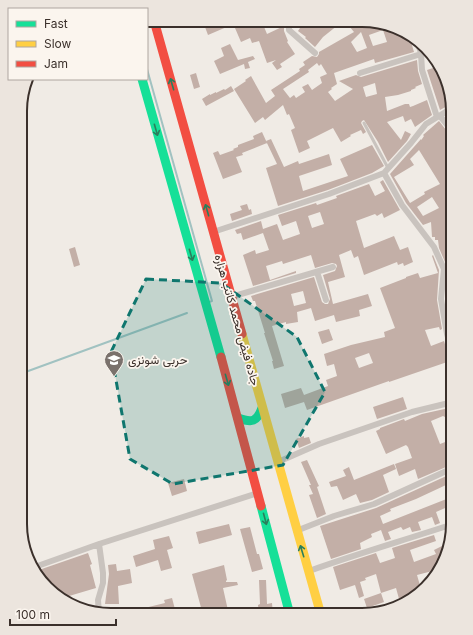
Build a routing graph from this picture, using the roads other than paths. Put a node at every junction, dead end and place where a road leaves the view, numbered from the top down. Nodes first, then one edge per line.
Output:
1 (156, 27) edge
2 (289, 27) edge
3 (316, 53) dead end
4 (421, 54) joint
5 (360, 73) dead end
6 (142, 80) edge
7 (446, 111) edge
8 (438, 116) junction
9 (364, 123) dead end
10 (446, 125) edge
11 (386, 171) junction
12 (213, 232) junction
13 (333, 267) dead end
14 (317, 272) junction
15 (231, 297) junction
16 (326, 300) dead end
17 (446, 328) edge
18 (446, 404) edge
19 (262, 408) junction
20 (238, 418) junction
21 (278, 462) junction
22 (446, 471) edge
23 (258, 493) junction
24 (446, 526) edge
25 (296, 531) junction
26 (99, 544) junction
27 (38, 566) edge
28 (309, 571) junction
29 (98, 607) edge
30 (288, 608) edge
31 (319, 608) edge

12 -> 1 main road, جاده فیض محمد کاتب هزاره
2 - 3 street
4 - 5 street
4 - 8 street
6 -> 20 main road
7 - 8 street
8 - 10 street
8 - 11 street
9 - 11 lane
11 - 12 street
11 - 17 street
12 - 15 main road, جاده فیض محمد کاتب هزاره
13 - 14 street
14 - 15 street
14 - 16 street
15 - 19 main road, جاده فیض محمد کاتب هزاره
18 - 21 street
19 - 20 main road
19 - 21 main road, جاده فیض محمد کاتب هزاره
20 - 23 main road
21 - 25 main road, جاده فیض محمد کاتب هزاره
22 - 25 street
23 - 26 street
23 -> 30 main road
24 - 28 street
28 -> 25 main road, جاده فیض محمد کاتب هزاره
26 - 27 street
26 - 29 street
28 - 31 main road, جاده فیض محمد کاتب هزاره

